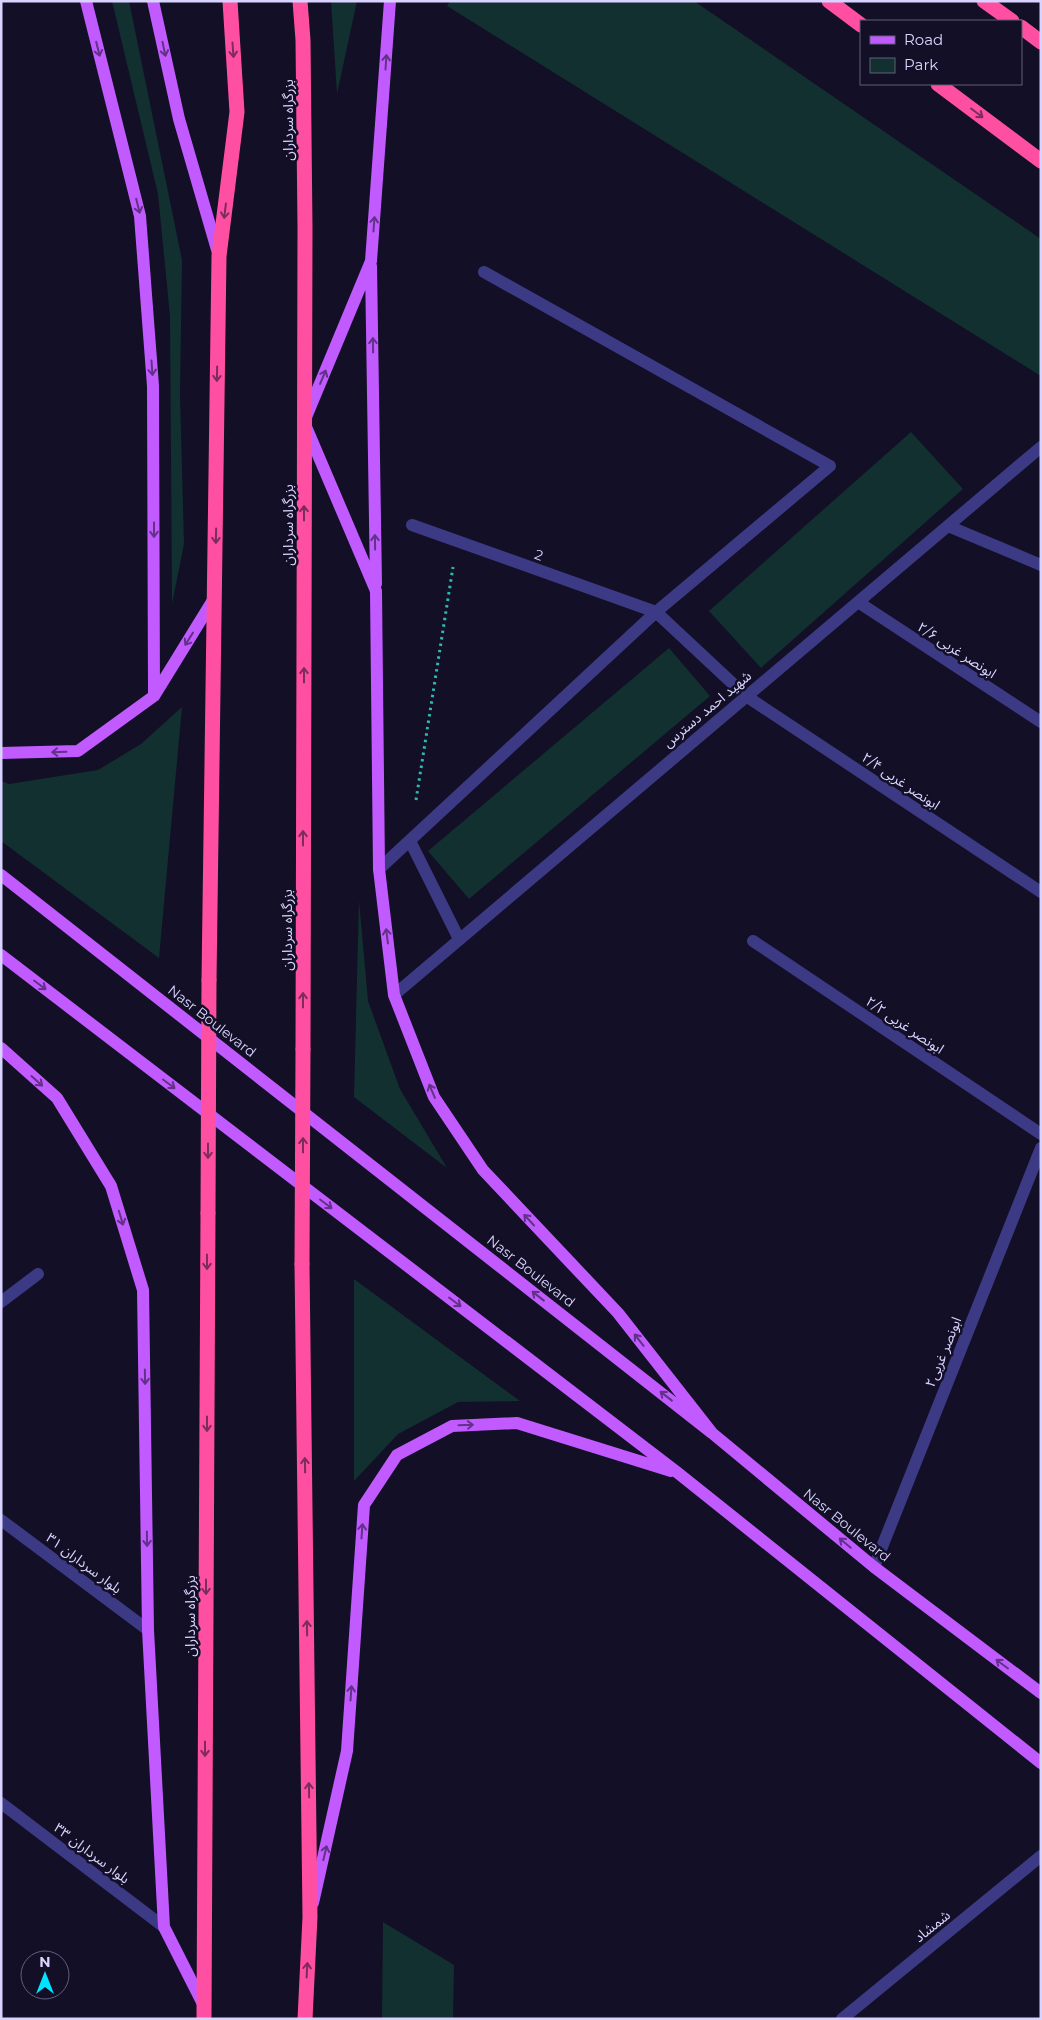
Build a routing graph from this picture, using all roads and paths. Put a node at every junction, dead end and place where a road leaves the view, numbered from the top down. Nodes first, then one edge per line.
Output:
1 (86, 1) edge
2 (153, 1) edge
3 (230, 1) edge
4 (300, 1) edge
5 (390, 1) edge
6 (829, 1) edge
7 (984, 1) edge
8 (1011, 20) edge
9 (860, 24) edge
10 (1022, 28) edge
11 (1041, 42) edge
12 (939, 85) edge
13 (1041, 161) edge
14 (219, 256) junction
15 (371, 261) junction
16 (484, 272) dead end
17 (304, 422) junction
18 (1041, 447) edge
19 (412, 525) dead end
20 (948, 526) junction
21 (457, 541) junction
22 (1041, 565) edge
23 (376, 591) junction
24 (215, 597) junction
25 (858, 602) junction
26 (656, 612) junction
27 (154, 696) junction
28 (746, 696) junction
29 (1041, 722) edge
30 (1, 754) edge
31 (410, 841) junction
32 (379, 869) junction
33 (1, 875) edge
34 (1041, 892) edge
35 (459, 939) junction
36 (753, 941) dead end
37 (1, 956) edge
38 (394, 994) junction
39 (1, 1048) edge
40 (1041, 1134) edge
41 (1041, 1148) edge
42 (38, 1274) dead end
43 (1, 1302) edge
44 (712, 1433) junction
45 (678, 1473) junction
46 (1, 1520) edge
47 (874, 1567) junction
48 (148, 1630) junction
49 (1041, 1693) edge
50 (1041, 1763) edge
51 (1, 1803) edge
52 (1041, 1856) edge
53 (310, 1917) junction
54 (164, 1927) junction
55 (204, 2013) edge
56 (305, 2019) edge
57 (842, 2019) edge

1 -> 27 main road
2 -> 14 main road
3 -> 14 highway
4 - 17 highway, بزرگراه سرداران
15 -> 5 main road
6 - 9 highway
7 - 8 highway
10 - 11 highway
12 -> 13 highway
14 -> 24 highway
17 -> 15 main road
23 -> 15 main road
16 - 26 street
17 - 23 main road
53 -> 17 highway, بزرگراه سرداران, bridge
18 - 20 street, شهید احمد دسترس
19 - 21 street, 2
20 - 22 street
20 - 25 street, شهید احمد دسترس
21 - 26 street, 2
21 - 31 path
23 - 32 main road
24 -> 27 main road
24 -> 55 highway, بزرگراه سرداران, bridge
25 - 28 street, شهید احمد دسترس
25 - 29 street, ابونصر غربی ۲/۶
26 - 28 street, ابونصر غربی ۲/۴
26 - 31 street
27 -> 30 main road
28 - 34 street, ابونصر غربی ۲/۴
28 - 35 street, شهید احمد دسترس
31 - 32 street
31 - 35 street
38 -> 32 main road
44 -> 33 main road, Nasr Boulevard
35 - 38 street, شهید احمد دسترس
36 - 40 street, ابونصر غربی ۲/۲
37 -> 45 main road
44 -> 38 main road
39 -> 48 main road
41 - 47 street, ۲ابونصر غربی
42 - 43 street
47 -> 44 main road, Nasr Boulevard
45 - 50 main road
53 -> 45 main road
46 - 48 street, بلوار سرداران ۳۱
49 -> 47 main road, Nasr Boulevard
48 - 54 main road
51 - 54 street, بلوار سرداران ۳۳
52 - 57 street, شمشاد
56 -> 53 highway
54 - 55 main road

